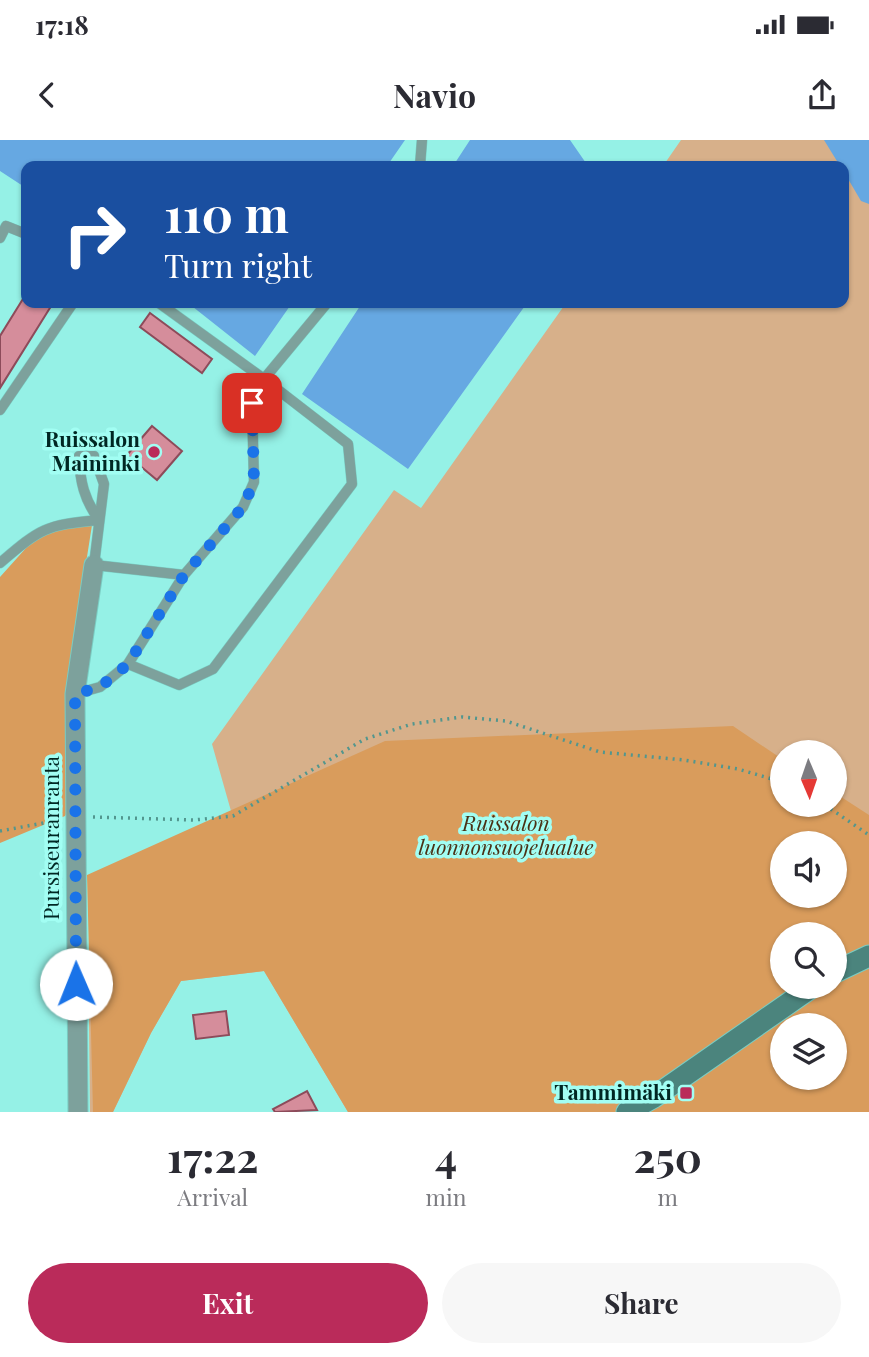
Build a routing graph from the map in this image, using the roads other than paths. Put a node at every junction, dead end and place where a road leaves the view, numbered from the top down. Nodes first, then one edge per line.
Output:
1 (422, 140) edge
2 (420, 161) edge
3 (21, 232) edge
4 (0, 238) edge
5 (71, 308) edge
6 (166, 308) edge
7 (323, 308) edge
8 (264, 379) junction
9 (0, 410) edge
10 (99, 520) junction
11 (0, 564) edge
12 (94, 565) junction
13 (184, 575) junction
14 (128, 664) junction
15 (75, 694) junction
16 (869, 956) edge
17 (847, 966) edge
18 (794, 999) edge
19 (78, 1112) edge
20 (626, 1112) edge

1 - 2 lane
3 - 4 lane
5 - 9 lane
6 - 8 lane
7 - 8 lane
8 - 13 lane
8 - 14 lane
10 - 10 lane
10 - 11 lane
10 - 12 lane
12 - 13 lane
12 - 15 street, Pursiseuranranta
13 - 14 lane
14 - 15 lane
15 - 19 street, Pursiseuranranta
16 - 17 street
18 - 20 street

